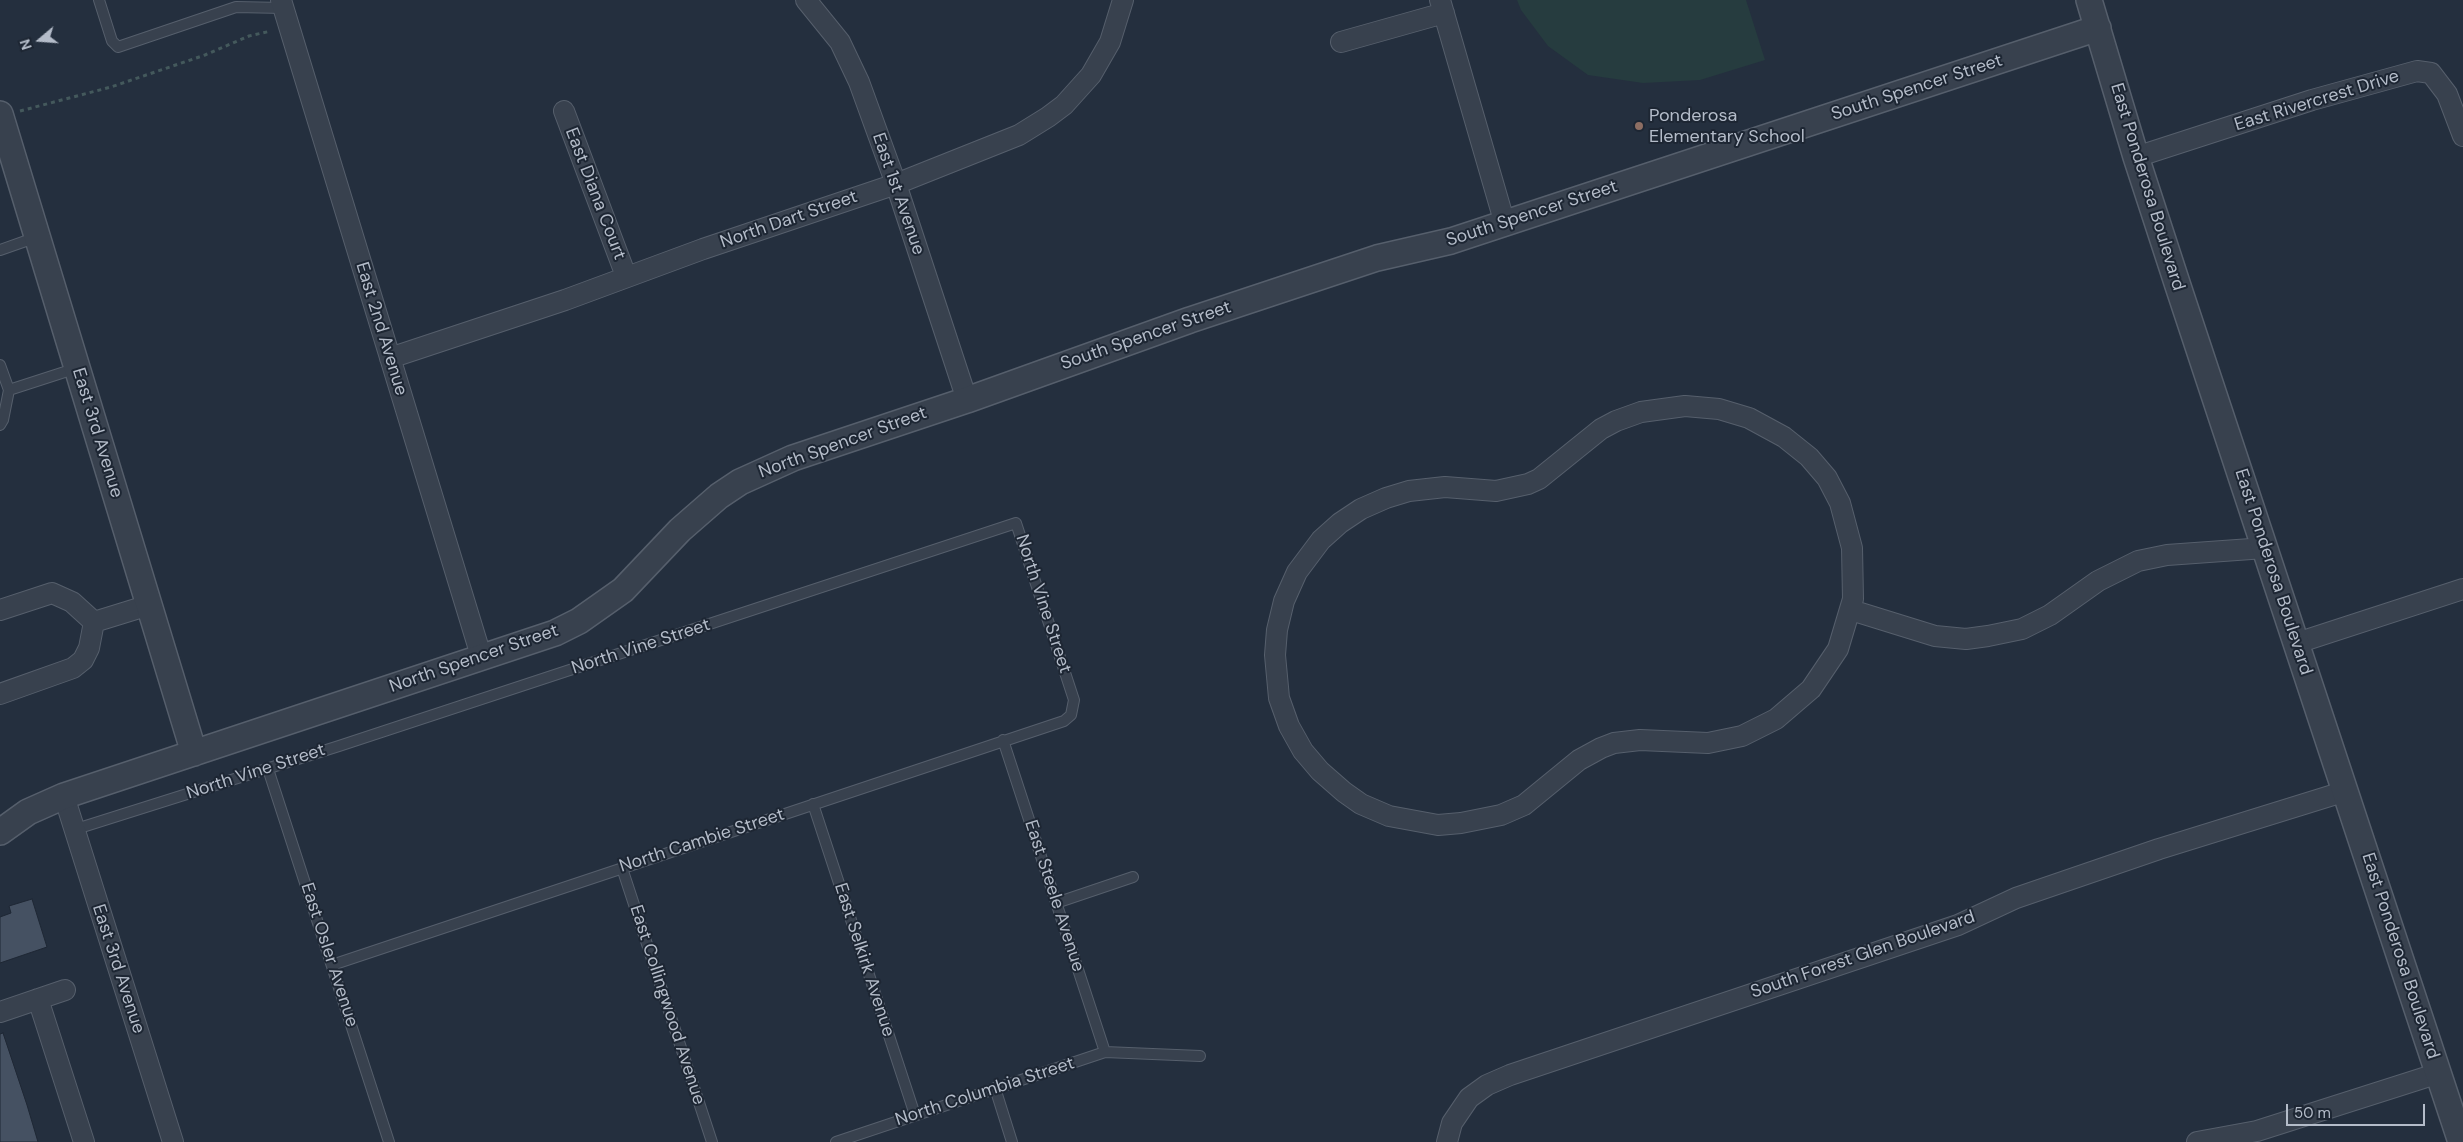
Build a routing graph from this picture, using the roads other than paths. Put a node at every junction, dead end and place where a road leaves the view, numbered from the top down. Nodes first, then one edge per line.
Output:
1 (98, 0) edge
2 (806, 0) edge
3 (1123, 0) edge
4 (2089, 0) edge
5 (282, 4) edge
6 (1442, 6) edge
7 (2098, 28) junction
8 (1341, 42) dead end
9 (564, 111) dead end
10 (0, 115) edge
11 (2463, 136) edge
12 (2136, 157) junction
13 (896, 184) junction
14 (1505, 224) junction
15 (37, 237) junction
16 (0, 250) edge
17 (626, 276) junction
18 (390, 358) junction
19 (0, 365) edge
20 (77, 368) junction
21 (9, 390) junction
22 (967, 400) junction
23 (0, 425) edge
24 (2266, 548) junction
25 (2463, 589) edge
26 (149, 605) junction
27 (0, 610) edge
28 (1851, 610) junction
29 (94, 622) junction
30 (2297, 643) junction
31 (482, 659) junction
32 (0, 694) edge
33 (1071, 715) joint
34 (1004, 740) junction
35 (194, 753) junction
36 (268, 769) junction
37 (2346, 792) junction
38 (64, 796) junction
39 (813, 804) junction
40 (73, 830) junction
41 (0, 832) edge
42 (622, 868) junction
43 (1134, 877) dead end
44 (1056, 903) junction
45 (332, 965) junction
46 (65, 990) dead end
47 (38, 999) junction
48 (0, 1012) edge
49 (1105, 1052) junction
50 (1200, 1056) dead end
51 (2439, 1073) junction
52 (995, 1088) junction
53 (915, 1115) junction
54 (1450, 1133) edge
55 (84, 1142) edge
56 (173, 1142) edge
57 (388, 1142) edge
58 (712, 1142) edge
59 (836, 1142) edge
60 (1012, 1142) edge
61 (2197, 1142) edge
62 (2461, 1142) edge

1 - 5 lane
2 - 13 street, East 1st Avenue
3 - 13 street, North Dart Street
4 - 7 street, East Ponderosa Boulevard
5 - 18 street, East 2nd Avenue
6 - 8 street
6 - 14 street
7 - 12 street, East Ponderosa Boulevard
7 - 14 street, South Spencer Street
9 - 17 street, East Diana Court
10 - 15 street, East 3rd Avenue
11 - 12 street, East Rivercrest Drive
12 - 24 street, East Ponderosa Boulevard
13 - 17 street, North Dart Street
13 - 22 street, East 1st Avenue
14 - 22 street, South Spencer Street
15 - 16 lane
15 - 20 street, East 3rd Avenue
17 - 18 street, North Dart Street
18 - 31 street, East 2nd Avenue
19 - 21 lane
20 - 21 lane
20 - 26 street, East 3rd Avenue
21 - 23 lane
22 - 31 street, North Spencer Street
24 - 28 street
24 - 30 street, East Ponderosa Boulevard
25 - 30 street
26 - 29 street
26 - 35 street, East 3rd Avenue
27 - 29 street
28 - 28 street
29 - 32 street
30 - 37 street, East Ponderosa Boulevard
31 - 35 street, North Spencer Street
33 - 34 lane, North Cambie Street
33 - 36 lane, North Vine Street
34 - 39 lane, North Cambie Street
34 - 44 lane, East Steele Avenue
35 - 38 street, North Spencer Street
36 - 40 lane, North Vine Street
36 - 45 lane, East Osler Avenue
37 - 51 street, East Ponderosa Boulevard
37 - 54 street, South Forest Glen Boulevard
38 - 40 street, East 3rd Avenue
38 - 41 street, North Spencer Street
39 - 42 lane, North Cambie Street
39 - 53 lane, East Selkirk Avenue
40 - 56 street, East 3rd Avenue
42 - 45 lane, North Cambie Street
42 - 58 lane, East Collingwood Avenue
43 - 44 lane
44 - 49 lane, East Steele Avenue
45 - 57 lane, East Osler Avenue
46 - 47 street
47 - 48 street
47 - 55 street
49 - 50 lane
49 - 52 lane, North Columbia Street
51 - 61 street
51 - 62 street, East Ponderosa Boulevard
52 - 53 lane, North Columbia Street
52 - 60 lane
53 - 59 lane, North Columbia Street

